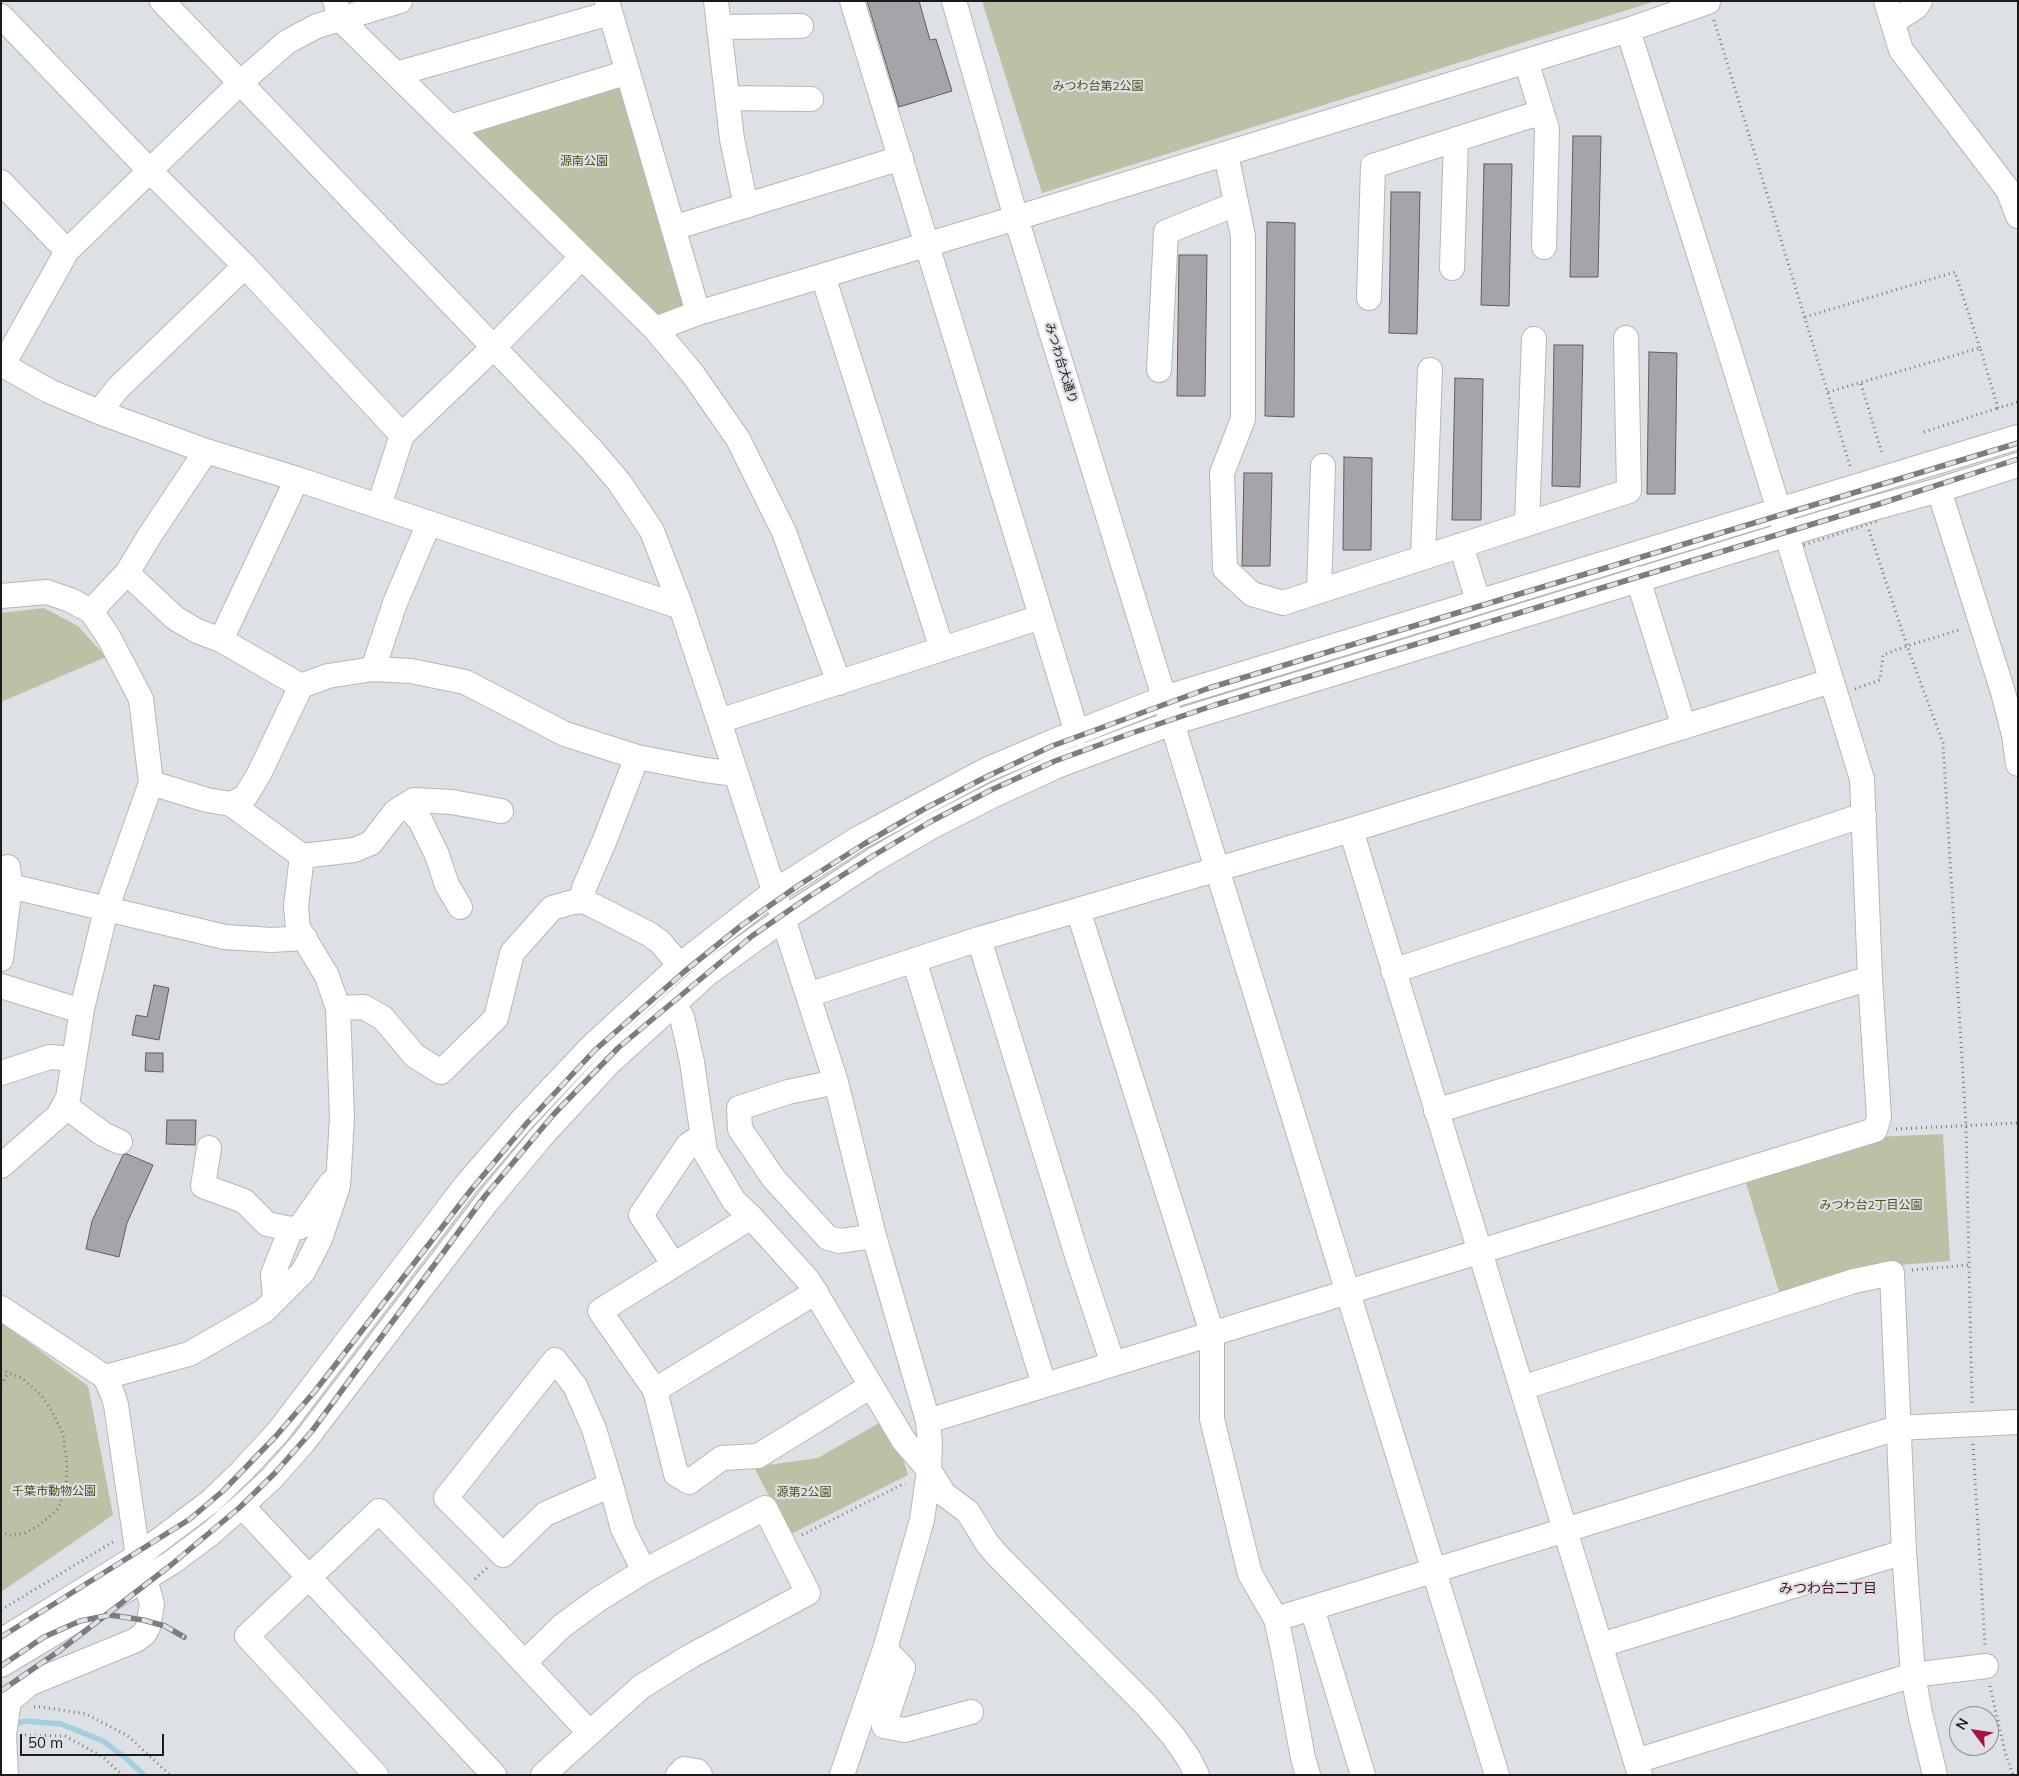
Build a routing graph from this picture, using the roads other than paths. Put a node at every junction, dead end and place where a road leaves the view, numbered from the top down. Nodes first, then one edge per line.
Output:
1 (162, 1) edge
2 (400, 1) edge
3 (716, 1) edge
4 (852, 1) edge
5 (954, 1) edge
6 (1920, 1) edge
7 (1708, 2) edge
8 (608, 7) edge
9 (338, 10) edge
10 (1890, 12) edge
11 (1, 16) edge
12 (801, 26) dead end
13 (719, 27) junction
14 (1628, 30) junction
15 (1526, 61) junction
16 (628, 72) junction
17 (396, 74) junction
18 (240, 84) junction
19 (727, 98) junction
20 (811, 99) dead end
21 (1542, 112) junction
22 (450, 128) junction
23 (1456, 139) junction
24 (1226, 154) junction
25 (901, 158) junction
26 (150, 171) junction
27 (1, 182) edge
28 (1236, 204) junction
29 (746, 206) junction
30 (2018, 216) edge
31 (1016, 218) junction
32 (673, 228) junction
33 (927, 244) junction
34 (1544, 247) dead end
35 (67, 251) junction
36 (582, 258) junction
37 (245, 266) junction
38 (1452, 268) dead end
39 (823, 276) junction
40 (1369, 298) dead end
41 (698, 313) junction
42 (655, 329) junction
43 (1626, 338) dead end
44 (1534, 339) dead end
45 (494, 347) junction
46 (2, 365) edge
47 (1159, 370) dead end
48 (1430, 370) dead end
49 (99, 412) junction
50 (402, 435) junction
51 (2018, 437) edge
52 (206, 451) junction
53 (2018, 464) edge
54 (1323, 466) dead end
55 (297, 479) junction
56 (1939, 490) junction
57 (379, 506) junction
58 (1779, 511) junction
59 (429, 523) junction
60 (1528, 523) junction
61 (1795, 540) junction
62 (1461, 545) junction
63 (1423, 557) junction
64 (127, 573) junction
65 (1638, 579) junction
66 (1319, 590) junction
67 (1, 596) edge
68 (1478, 601) junction
69 (681, 607) junction
70 (91, 612) junction
71 (1041, 618) junction
72 (222, 640) junction
73 (942, 649) junction
74 (373, 668) junction
75 (839, 683) junction
76 (302, 686) junction
77 (1834, 688) junction
78 (1164, 698) junction
79 (719, 721) junction
80 (1172, 722) junction
81 (1684, 727) junction
82 (1077, 733) junction
83 (637, 757) junction
84 (2018, 764) edge
85 (736, 774) junction
86 (151, 782) junction
87 (231, 804) junction
88 (406, 805) junction
89 (501, 811) dead end
90 (1864, 815) junction
91 (1351, 830) junction
92 (302, 856) junction
93 (1218, 870) junction
94 (775, 892) junction
95 (582, 901) junction
96 (460, 907) dead end
97 (106, 910) junction
98 (1078, 910) junction
99 (782, 920) junction
100 (305, 938) junction
101 (979, 939) junction
102 (1, 959) edge
103 (914, 960) junction
104 (680, 965) junction
105 (1393, 971) junction
106 (1870, 978) junction
107 (1, 986) edge
108 (808, 995) junction
109 (674, 1005) junction
110 (338, 1008) junction
111 (82, 1009) junction
112 (74, 1059) junction
113 (1, 1073) edge
114 (836, 1082) junction
115 (64, 1104) junction
116 (1436, 1110) junction
117 (702, 1136) junction
118 (120, 1142) dead end
119 (209, 1148) dead end
120 (1, 1166) edge
121 (339, 1171) junction
122 (751, 1217) junction
123 (291, 1229) junction
124 (874, 1236) junction
125 (1478, 1251) junction
126 (674, 1265) junction
127 (1347, 1291) junction
128 (816, 1292) junction
129 (274, 1300) junction
130 (1, 1308) edge
131 (1212, 1333) junction
132 (1113, 1364) junction
133 (105, 1377) junction
134 (1044, 1385) junction
135 (871, 1386) junction
136 (1522, 1388) junction
137 (655, 1390) junction
138 (928, 1421) junction
139 (2018, 1422) edge
140 (1897, 1428) junction
141 (928, 1476) junction
142 (611, 1485) junction
143 (242, 1506) junction
144 (1565, 1531) junction
145 (1904, 1552) junction
146 (142, 1567) junction
147 (1433, 1570) junction
148 (644, 1571) junction
149 (308, 1577) junction
150 (1312, 1608) junction
151 (1276, 1619) junction
152 (1, 1641) edge
153 (1601, 1645) junction
154 (885, 1649) junction
155 (524, 1663) junction
156 (1, 1665) edge
157 (1986, 1666) road end
158 (1913, 1675) junction
159 (971, 1712) dead end
160 (589, 1732) junction
161 (1638, 1768) edge
162 (843, 1774) edge
163 (6, 1775) edge
164 (376, 1775) edge
165 (494, 1775) edge
166 (543, 1775) edge
167 (678, 1775) edge
168 (700, 1775) edge
169 (1197, 1775) edge
170 (1308, 1775) edge
171 (1363, 1775) edge
172 (1497, 1775) edge
173 (1934, 1775) edge

1 - 18 street
2 - 9 street
3 - 13 street
4 - 25 street
5 - 31 street, みつわ台大通り
6 - 10 street
7 - 14 street
8 - 16 street
8 - 17 street
9 - 17 street
9 - 18 street
10 - 30 street
11 - 26 street
12 - 13 street
13 - 19 street
14 - 15 street
14 - 58 street
15 - 21 street
15 - 24 street
16 - 22 street
16 - 32 street
17 - 22 street
18 - 26 street
18 - 45 street
19 - 20 street
19 - 29 street
21 - 23 street
21 - 34 street
22 - 36 street
23 - 38 street
23 - 40 street
24 - 28 street
24 - 31 street
25 - 29 street
25 - 33 street
26 - 35 street
26 - 37 street
27 - 35 street
28 - 47 street
28 - 66 street
29 - 32 street
31 - 33 street
31 - 78 street, みつわ台大通り
32 - 41 street
33 - 39 street
33 - 71 street
35 - 46 street
36 - 42 street
36 - 45 street
37 - 49 street
37 - 50 street
39 - 41 street
39 - 73 street
41 - 42 street
42 - 75 street
43 - 60 street
44 - 60 street
45 - 50 street
45 - 69 street
46 - 49 street
48 - 63 street
49 - 52 street
50 - 57 street
51 - 58 street
52 - 55 street
52 - 64 street
53 - 56 street
54 - 66 street
55 - 57 street
55 - 72 street
56 - 61 street
56 - 84 street
57 - 59 street
58 - 61 street
58 - 68 street
59 - 69 street
59 - 74 street
60 - 62 street
61 - 65 street
61 - 77 street
62 - 63 street
62 - 68 street
63 - 66 street
64 - 70 street
64 - 72 street
65 - 80 street
65 - 81 street
67 - 70 street
68 - 78 street
69 - 79 street
70 - 86 street
71 - 73 street
71 - 82 street
72 - 76 street
73 - 75 street
74 - 76 street
74 - 83 street
75 - 79 street
76 - 87 street
77 - 81 street
77 - 90 street
78 - 80 street, みつわ台大通り
78 - 82 street
79 - 85 street
80 - 93 street, みつわ台大通り
80 - 99 street
81 - 91 street
82 - 94 street
83 - 85 street
83 - 95 street
85 - 94 street
86 - 87 street
86 - 97 street
87 - 92 street
88 - 89 street
88 - 92 street
88 - 96 street
90 - 105 street
90 - 106 street
91 - 93 street
91 - 105 street
92 - 100 street
93 - 98 street
93 - 127 street, みつわ台大通り
94 - 99 street
94 - 104 street
95 - 104 street
95 - 110 street
97 - 100 street
97 - 102 street
97 - 111 street
98 - 101 street
98 - 131 street
99 - 108 street
99 - 109 street
100 - 110 street
101 - 103 street
101 - 132 street
103 - 108 street
103 - 134 street
104 - 146 street
105 - 116 street
106 - 116 street
106 - 125 street
107 - 111 street
108 - 114 street
109 - 117 street
109 - 143 street
110 - 121 street
111 - 112 street
112 - 113 street
112 - 115 street
114 - 124 street
114 - 124 street
115 - 118 street
115 - 120 street
116 - 125 street
117 - 122 street
117 - 126 street
119 - 123 street
121 - 123 street
121 - 129 street
122 - 126 street
122 - 128 street
123 - 129 street
124 - 138 street
125 - 127 street
125 - 136 street
126 - 137 street
127 - 131 street
127 - 147 street, みつわ台大通り
128 - 135 street
128 - 137 street
129 - 133 street
130 - 133 street
131 - 132 street
131 - 151 street
132 - 134 street
133 - 146 street
134 - 138 street
135 - 137 street
135 - 141 street
136 - 140 street
136 - 144 street
138 - 141 street
139 - 140 street
140 - 144 street
140 - 145 street
141 - 154 street
141 - 169 street
142 - 142 street
142 - 148 street
143 - 146 street
143 - 149 street
144 - 147 street
144 - 153 street
145 - 153 street
145 - 158 street
146 - 152 street
146 - 156 street
146 - 163 street
147 - 150 street
147 - 172 street, みつわ台大通り
148 - 155 street
148 - 160 street
149 - 155 street
149 - 164 street
149 - 165 street
150 - 151 street
150 - 171 street
151 - 170 street
153 - 161 street
154 - 159 street
154 - 162 street
155 - 160 street
157 - 158 street
158 - 161 street
158 - 173 street
160 - 166 street
167 - 168 street

